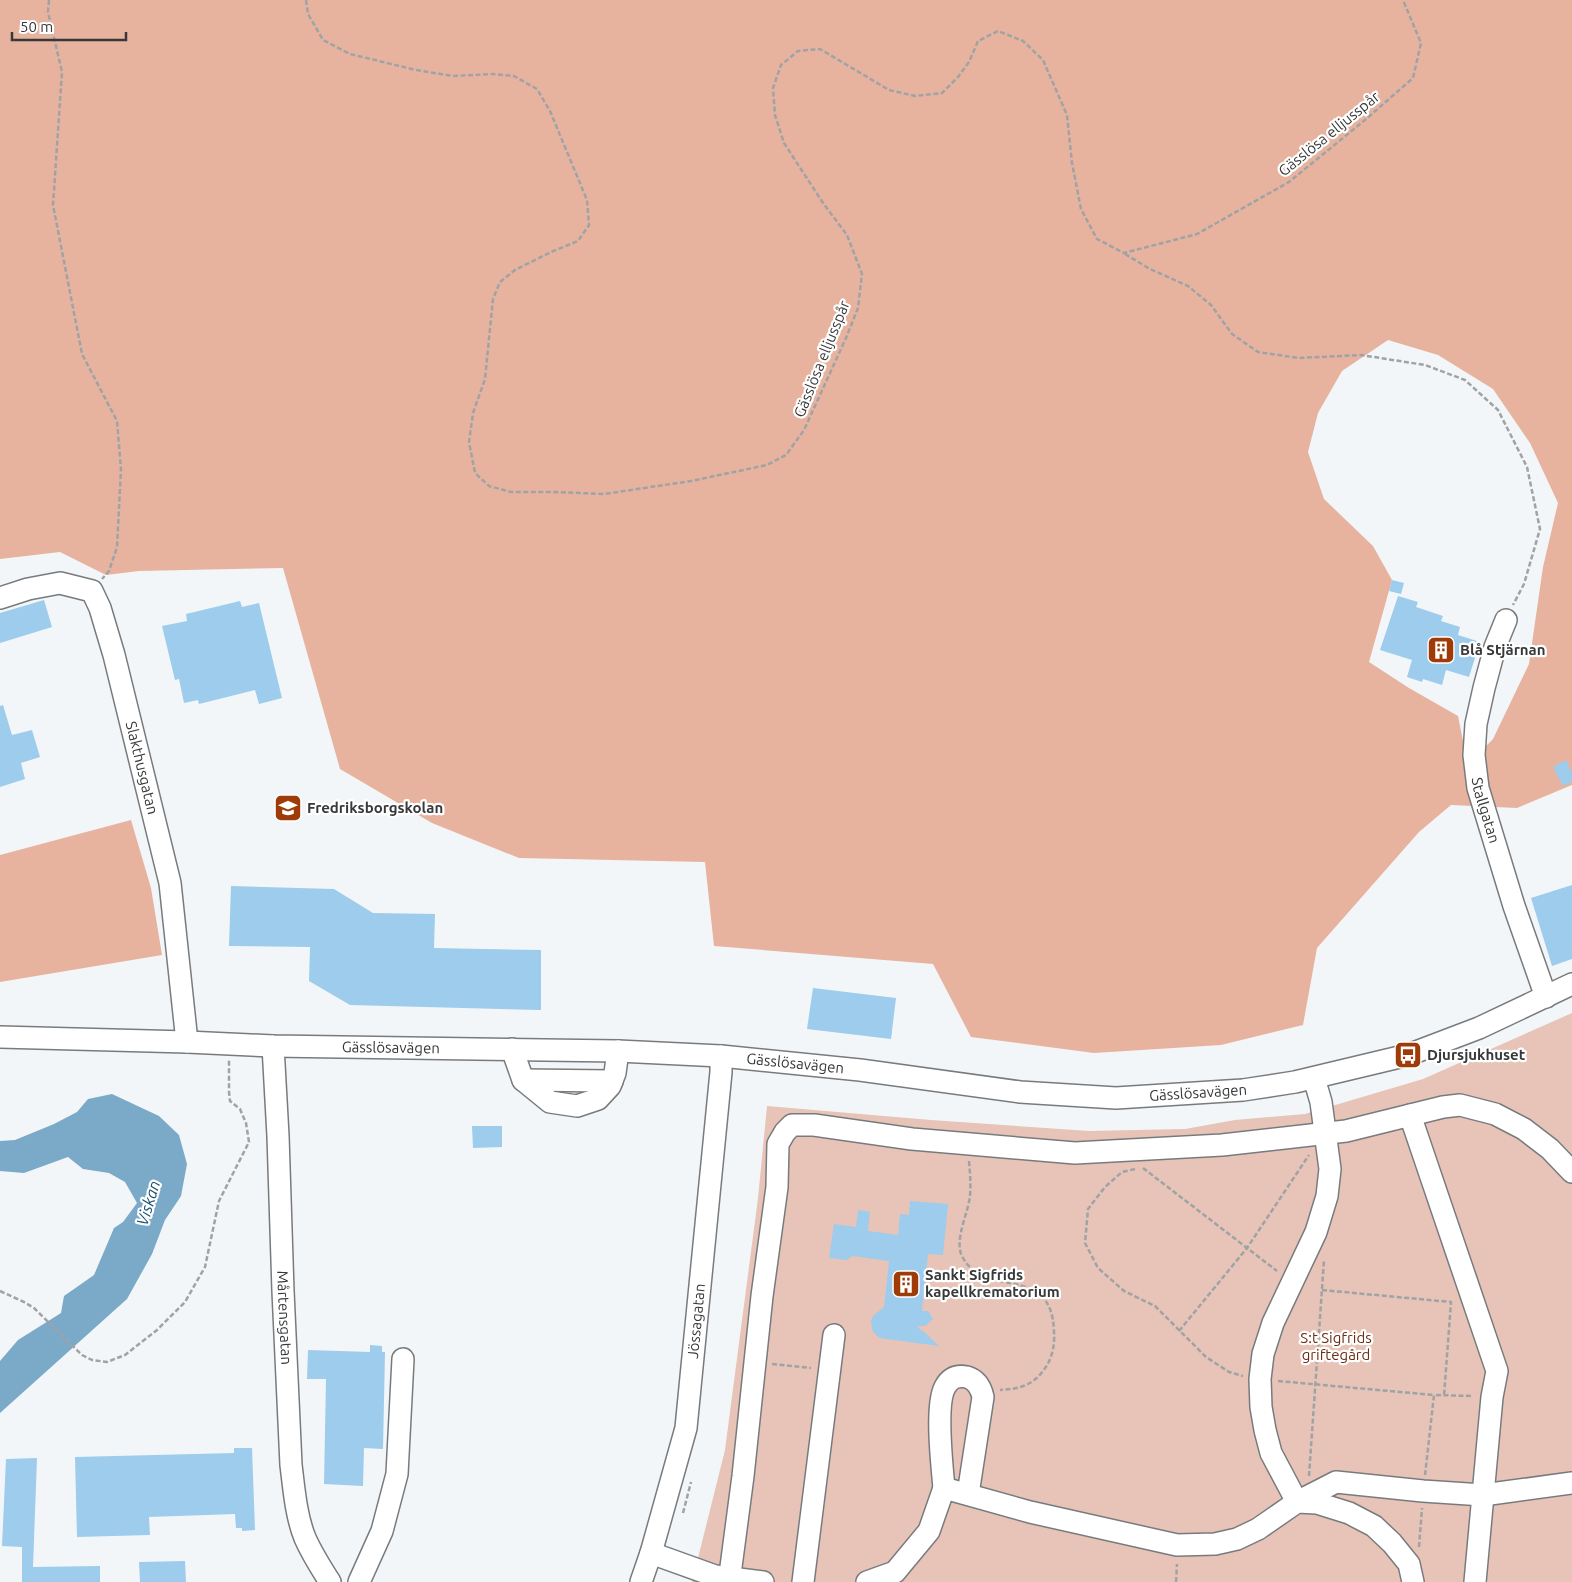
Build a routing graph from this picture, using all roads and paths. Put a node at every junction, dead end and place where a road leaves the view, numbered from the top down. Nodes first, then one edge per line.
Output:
1 (49, 0) edge
2 (306, 0) edge
3 (1403, 0) edge
4 (1124, 253) junction
5 (92, 591) junction
6 (0, 598) edge
7 (1506, 620) joint
8 (1572, 984) edge
9 (1546, 997) junction
10 (0, 1038) edge
11 (187, 1042) junction
12 (272, 1046) junction
13 (512, 1049) junction
14 (618, 1051) junction
15 (228, 1056) dead end
16 (721, 1056) junction
17 (1314, 1078) junction
18 (1410, 1115) junction
19 (1326, 1133) junction
20 (967, 1144) junction
21 (1328, 1157) junction
22 (1572, 1172) edge
23 (1316, 1232) junction
24 (1247, 1248) junction
25 (1292, 1282) junction
26 (1322, 1290) junction
27 (0, 1291) edge
28 (1180, 1331) junction
29 (834, 1336) dead end
30 (403, 1359) dead end
31 (755, 1362) junction
32 (830, 1370) junction
33 (1260, 1380) junction
34 (1315, 1386) junction
35 (981, 1390) junction
36 (1434, 1396) junction
37 (1444, 1396) junction
38 (1492, 1396) junction
39 (1572, 1482) edge
40 (944, 1488) junction
41 (1423, 1491) junction
42 (968, 1494) junction
43 (1483, 1495) junction
44 (1298, 1502) junction
45 (651, 1553) junction
46 (1410, 1573) edge
47 (729, 1580) edge
48 (330, 1582) edge
49 (359, 1582) edge
50 (641, 1582) edge
51 (763, 1582) edge
52 (803, 1582) edge
53 (867, 1582) edge
54 (1475, 1582) edge

1 - 5 path
2 - 4 path, Gässlösa elljusspår
3 - 4 path, Gässlösa elljusspår
4 - 7 path
5 - 6 street
5 - 11 street, Slakthusgatan
7 - 9 street, Stallgatan
8 - 9 street, Gässlösavägen
9 - 17 street, Gässlösavägen
10 - 11 street, Gässlösavägen
11 - 12 street, Gässlösavägen
12 - 13 street, Gässlösavägen
12 - 48 street, Mårtensgatan
13 - 14 street, Gässlösavägen
13 - 14 street
14 - 16 street, Gässlösavägen
15 - 27 path
16 - 17 street, Gässlösavägen
16 - 45 street, Jössagatan
17 - 19 street
18 - 19 street
18 - 22 street
18 - 38 street
19 - 20 street
19 - 21 street
20 - 31 street
20 - 35 path
21 - 23 street
21 - 24 path
23 - 25 street
23 - 26 path
24 - 25 path
24 - 28 path
24 - 28 path
25 - 33 street
26 - 34 path
26 - 37 path
28 - 33 path
29 - 32 street
30 - 49 street
31 - 32 path
31 - 47 street
32 - 52 street
33 - 34 path
33 - 44 street
34 - 36 path
34 - 44 path
35 - 40 street
35 - 42 street
36 - 37 path
36 - 41 path
37 - 38 path
38 - 43 street
39 - 43 street
40 - 42 street
40 - 53 street
41 - 43 street
41 - 44 street
41 - 46 path
42 - 44 street
43 - 54 street
44 - 46 street
45 - 47 street
45 - 50 street, Jössagatan
47 - 51 street

